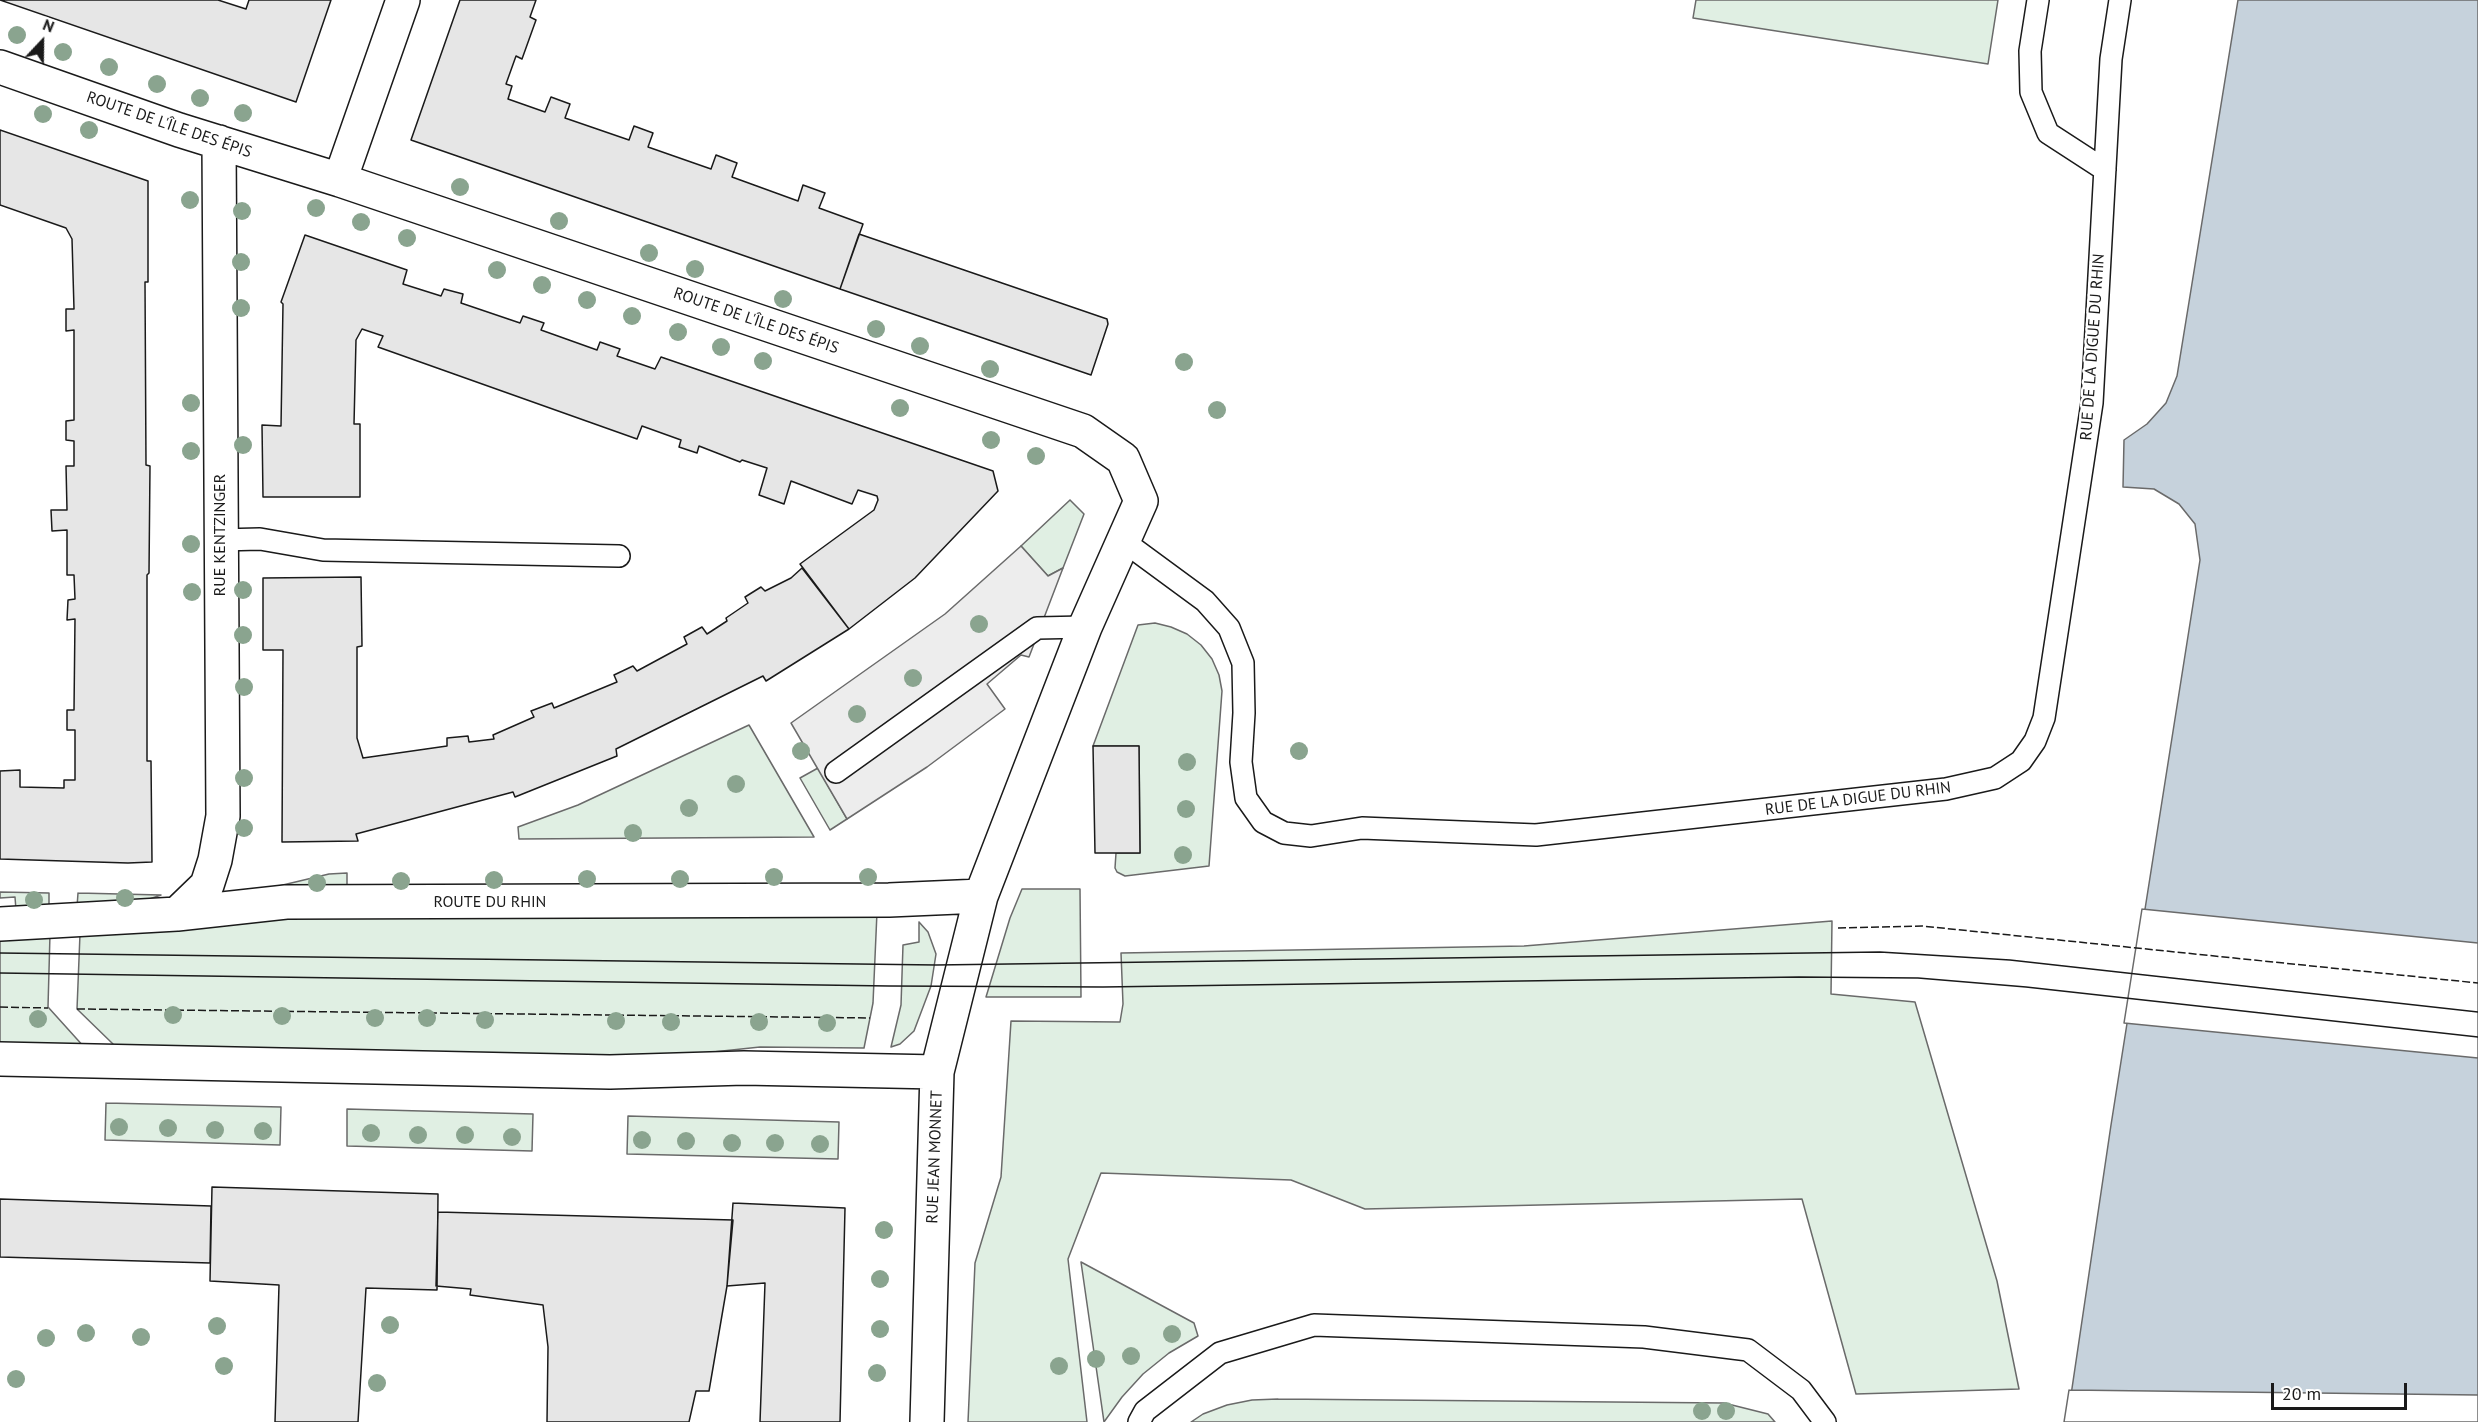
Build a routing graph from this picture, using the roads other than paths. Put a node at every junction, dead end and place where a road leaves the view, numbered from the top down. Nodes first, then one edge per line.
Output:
1 (403, 0) edge
2 (2038, 0) edge
3 (2120, 0) edge
4 (0, 67) edge
5 (219, 142) junction
6 (2105, 170) junction
7 (340, 180) junction
8 (1141, 501) joint
9 (220, 540) junction
10 (1122, 540) junction
11 (619, 556) dead end
12 (1084, 627) junction
13 (836, 772) dead end
14 (981, 896) junction
15 (177, 914) junction
16 (0, 924) edge
17 (0, 1059) edge
18 (937, 1072) junction
19 (927, 1422) edge
20 (1139, 1422) edge
21 (1825, 1422) edge

1 - 7 street
2 - 6 lane
3 - 6 lane, RUE DE LA DIGUE DU RHIN
4 - 5 street, ROUTE DE L'ÎLE DES ÉPIS
5 - 7 street, ROUTE DE L'ÎLE DES ÉPIS
5 - 9 street, RUE KENTZINGER
6 - 10 lane, RUE DE LA DIGUE DU RHIN
7 - 8 street, ROUTE DE L'ÎLE DES ÉPIS
8 - 10 street, RUE JEAN MONNET
9 - 11 lane
9 - 15 street, RUE KENTZINGER
10 - 12 street, RUE JEAN MONNET
12 - 13 lane
12 - 14 street, RUE JEAN MONNET
14 - 15 street, ROUTE DU RHIN
14 - 18 street, RUE JEAN MONNET
15 - 16 street, ROUTE DU RHIN
17 - 18 street
18 - 19 street, RUE JEAN MONNET
20 - 21 lane

